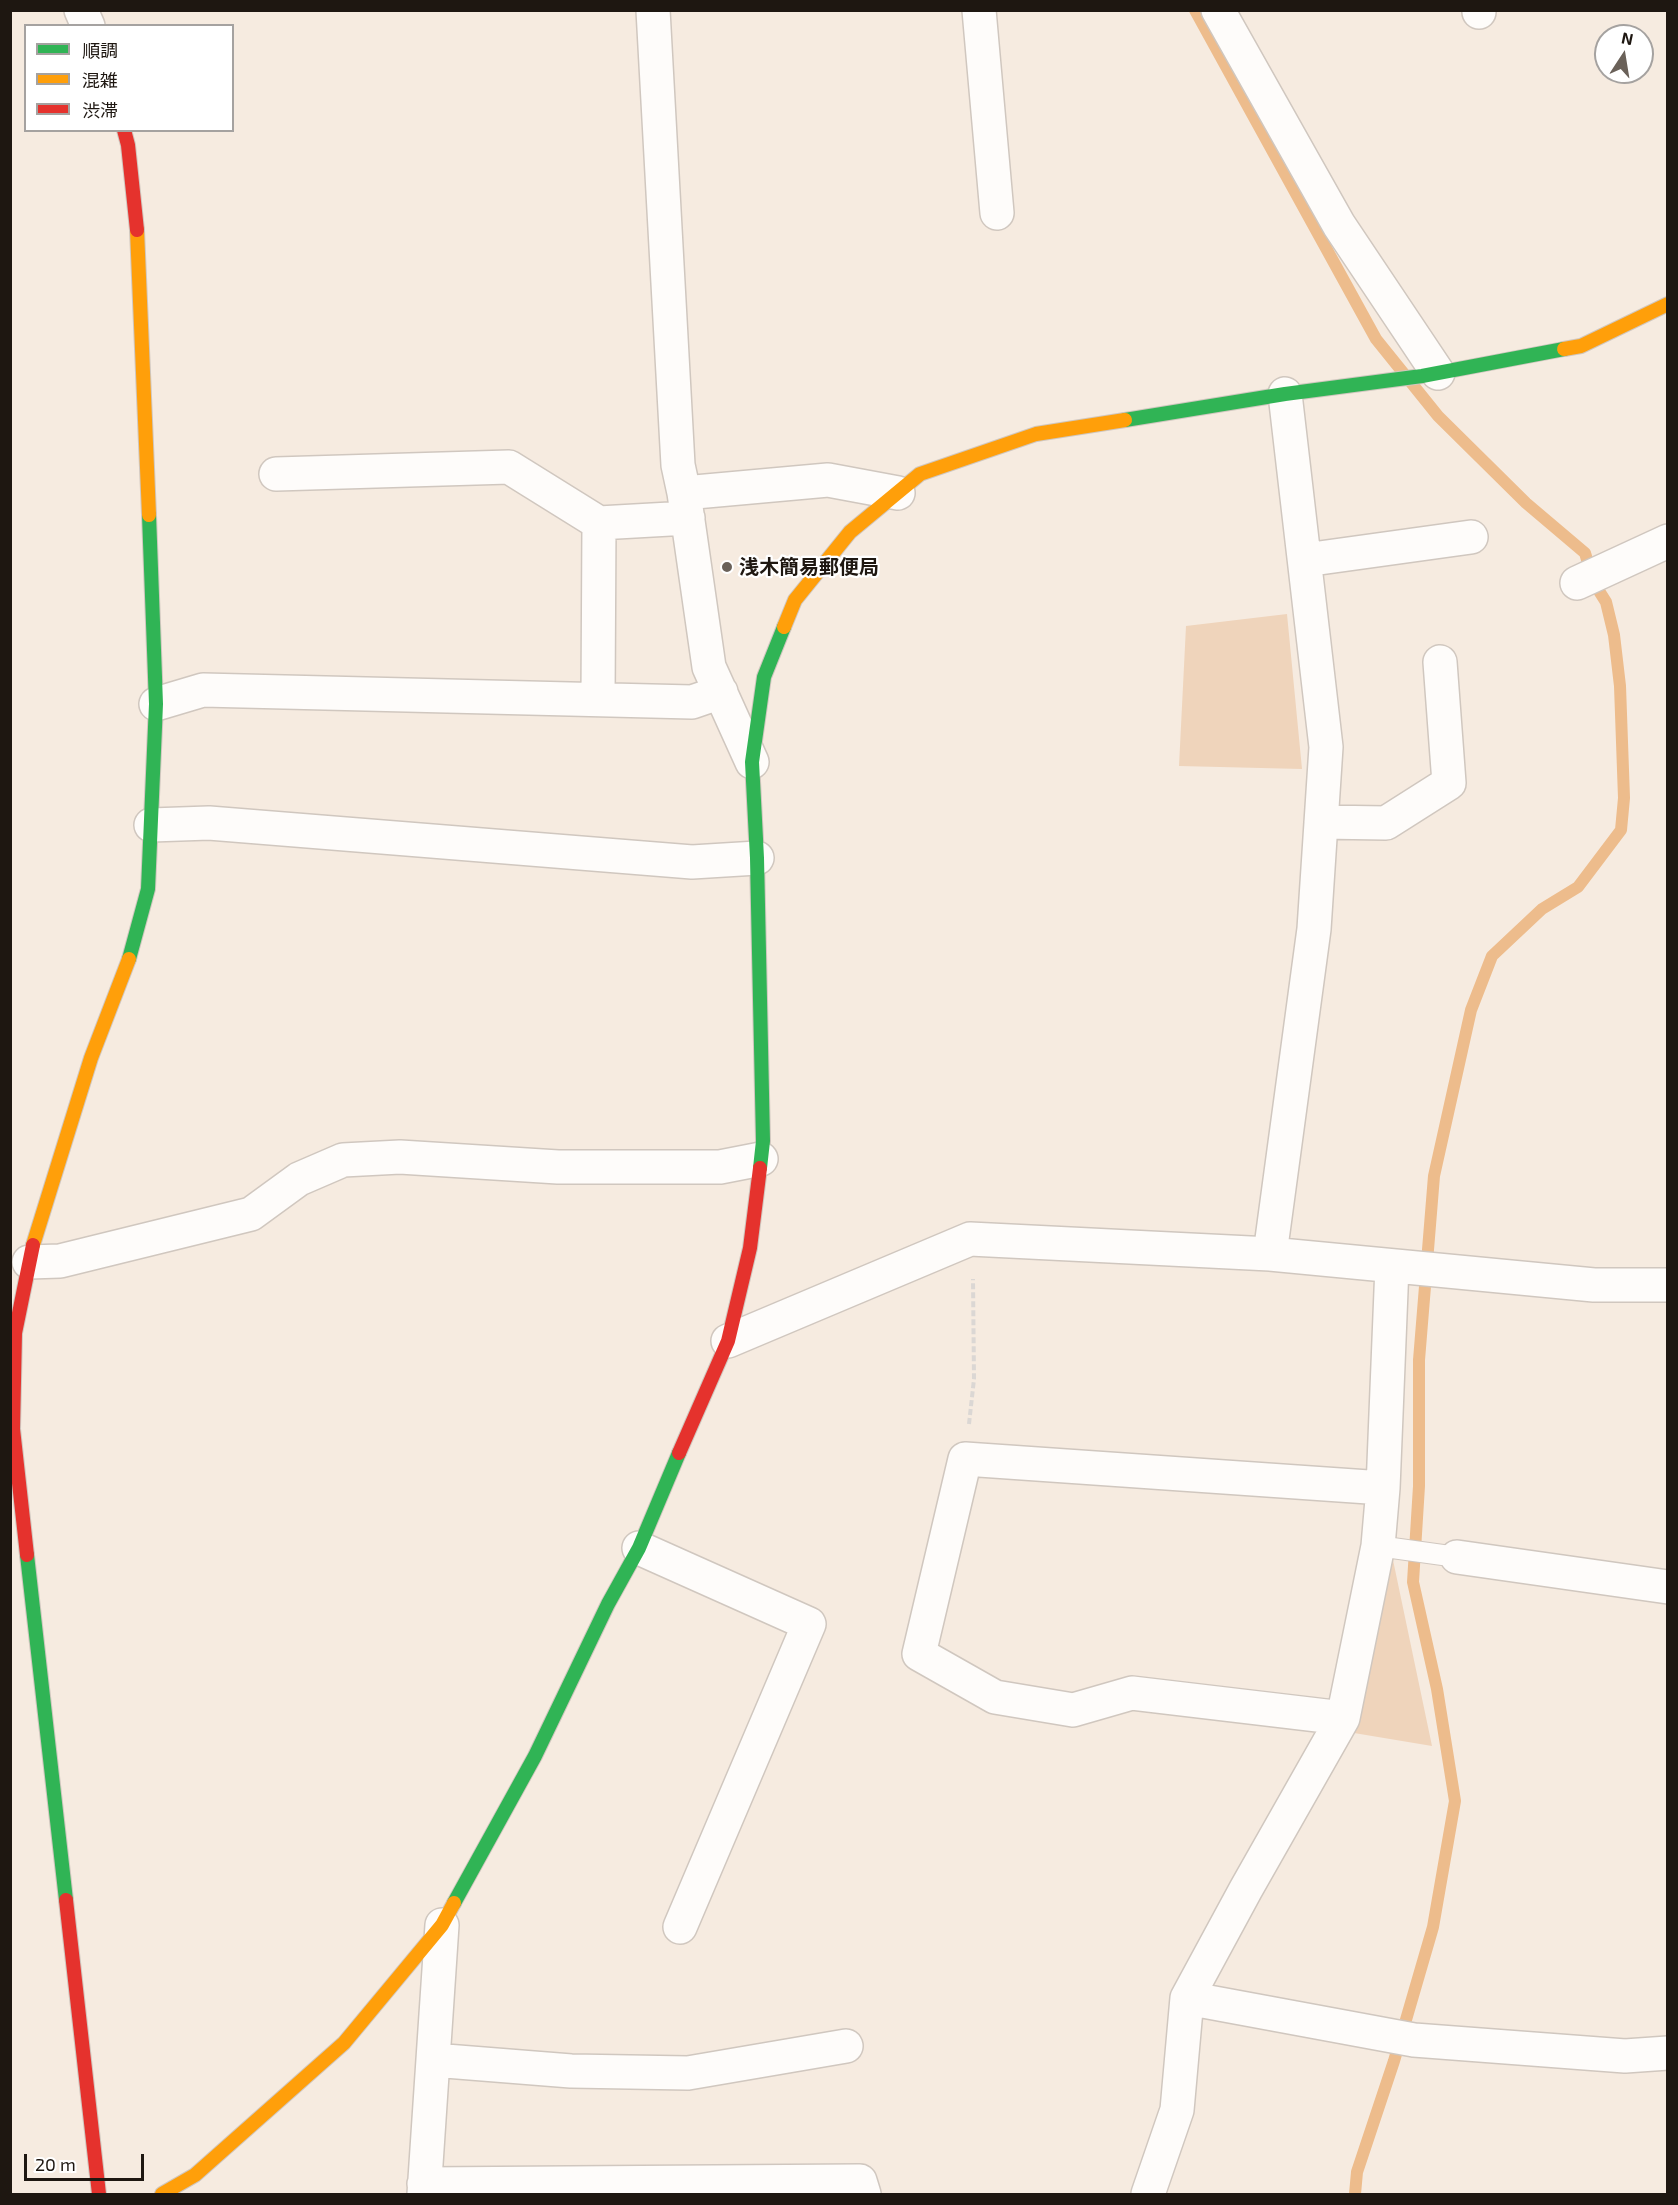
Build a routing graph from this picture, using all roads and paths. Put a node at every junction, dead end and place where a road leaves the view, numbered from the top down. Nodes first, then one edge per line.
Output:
1 (81, 10) edge
2 (653, 10) edge
3 (979, 10) edge
4 (1218, 10) edge
5 (87, 24) edge
6 (125, 132) edge
7 (997, 213) dead end
8 (1668, 304) edge
9 (1430, 374) junction
10 (1286, 394) junction
11 (276, 474) dead end
12 (898, 493) junction
13 (686, 506) junction
14 (599, 523) junction
15 (1471, 537) dead end
16 (1668, 541) edge
17 (1305, 560) junction
18 (1577, 583) dead end
19 (1440, 662) dead end
20 (721, 692) junction
21 (598, 699) junction
22 (156, 704) junction
23 (752, 762) junction
24 (1321, 822) junction
25 (151, 825) junction
26 (757, 858) junction
27 (761, 1159) junction
28 (970, 1239) junction
29 (1270, 1254) junction
30 (29, 1262) junction
31 (1392, 1266) junction
32 (1668, 1284) edge
33 (728, 1341) junction
34 (965, 1459) junction
35 (1383, 1488) junction
36 (1378, 1546) junction
37 (639, 1548) junction
38 (1457, 1557) joint
39 (1668, 1587) edge
40 (1343, 1718) junction
41 (442, 1925) junction
42 (680, 1926) dead end
43 (1187, 1998) junction
44 (846, 2046) dead end
45 (1668, 2053) edge
46 (433, 2060) junction
47 (424, 2189) edge
48 (99, 2194) edge
49 (162, 2194) edge
50 (864, 2194) edge
51 (1148, 2194) edge

1 - 5 street
2 - 13 street
3 - 7 street
4 - 9 street
6 - 22 street
8 - 9 street
9 - 10 street
10 - 12 street
10 - 17 street
11 - 14 street
12 - 13 street
12 - 23 street
13 - 14 street
13 - 20 street
14 - 21 street
15 - 17 street
16 - 18 street
17 - 24 street
19 - 24 street
20 - 21 street
20 - 23 street
21 - 22 street
22 - 25 street
23 - 26 street
24 - 29 street
25 - 26 street
25 - 30 street
26 - 27 street
27 - 30 street
27 - 33 street
28 - 29 street
28 - 33 street
28 - 34 path
29 - 31 street
30 - 48 street
31 - 32 street
31 - 35 street
33 - 37 street
34 - 35 street
34 - 40 street
35 - 36 street
36 - 38 lane
36 - 40 street
37 - 41 street
37 - 42 street
38 - 39 street
40 - 43 street
41 - 46 street
41 - 49 street
43 - 45 street
43 - 51 street
44 - 46 street
46 - 47 street
47 - 50 street

